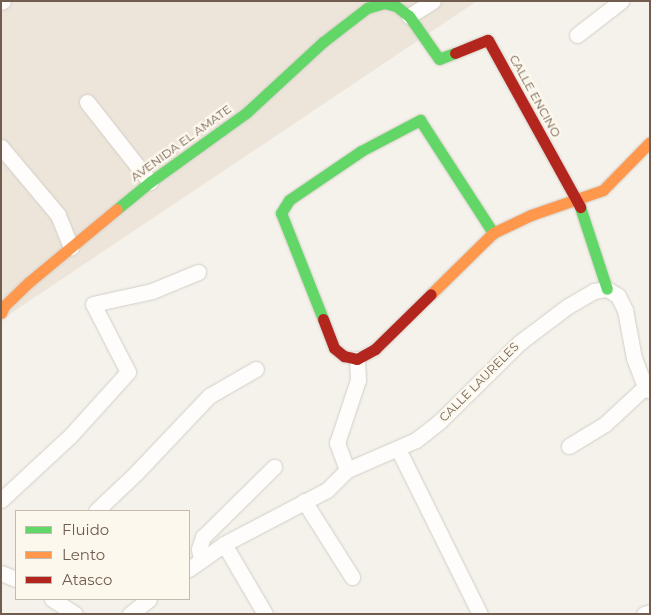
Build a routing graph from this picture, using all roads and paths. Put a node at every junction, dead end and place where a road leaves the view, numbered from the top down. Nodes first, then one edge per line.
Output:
1 (433, 1) edge
2 (621, 1) edge
3 (384, 3) joint
4 (409, 16) junction
5 (577, 36) dead end
6 (87, 102) dead end
7 (650, 142) edge
8 (1, 147) edge
9 (150, 182) junction
10 (576, 199) junction
11 (493, 233) junction
12 (71, 248) junction
13 (198, 272) dead end
14 (607, 289) junction
15 (2, 307) edge
16 (357, 359) junction
17 (256, 369) dead end
18 (647, 389) edge
19 (569, 446) dead end
20 (398, 449) junction
21 (274, 466) dead end
22 (347, 470) junction
23 (1, 500) edge
24 (304, 501) junction
25 (97, 510) edge
26 (224, 544) junction
27 (195, 564) edge
28 (1, 573) edge
29 (352, 578) dead end
30 (15, 580) edge
31 (54, 600) edge
32 (650, 612) edge
33 (75, 614) edge
34 (265, 614) edge
35 (480, 614) edge
36 (644, 614) edge

1 - 4 street
2 - 5 street
3 - 4 street, CALLE ENCINO
3 - 9 street, AVENIDA EL AMATE
4 - 10 street, CALLE ENCINO
6 - 9 street
7 - 10 street
8 - 12 street
9 - 12 street, AVENIDA EL AMATE
10 - 11 street
10 - 14 street, CALLE ENCINO
11 - 16 street
11 - 16 street
12 - 15 street, AVENIDA EL AMATE
13 - 23 street
14 - 18 street
14 - 20 street, CALLE LAURELES
16 - 22 street
17 - 25 street
18 - 19 street
20 - 22 street, CALLE LAURELES
20 - 35 street
21 - 27 street
22 - 24 street
24 - 26 street
24 - 29 street
26 - 27 street
26 - 34 street
28 - 30 street
31 - 33 street
32 - 36 street

